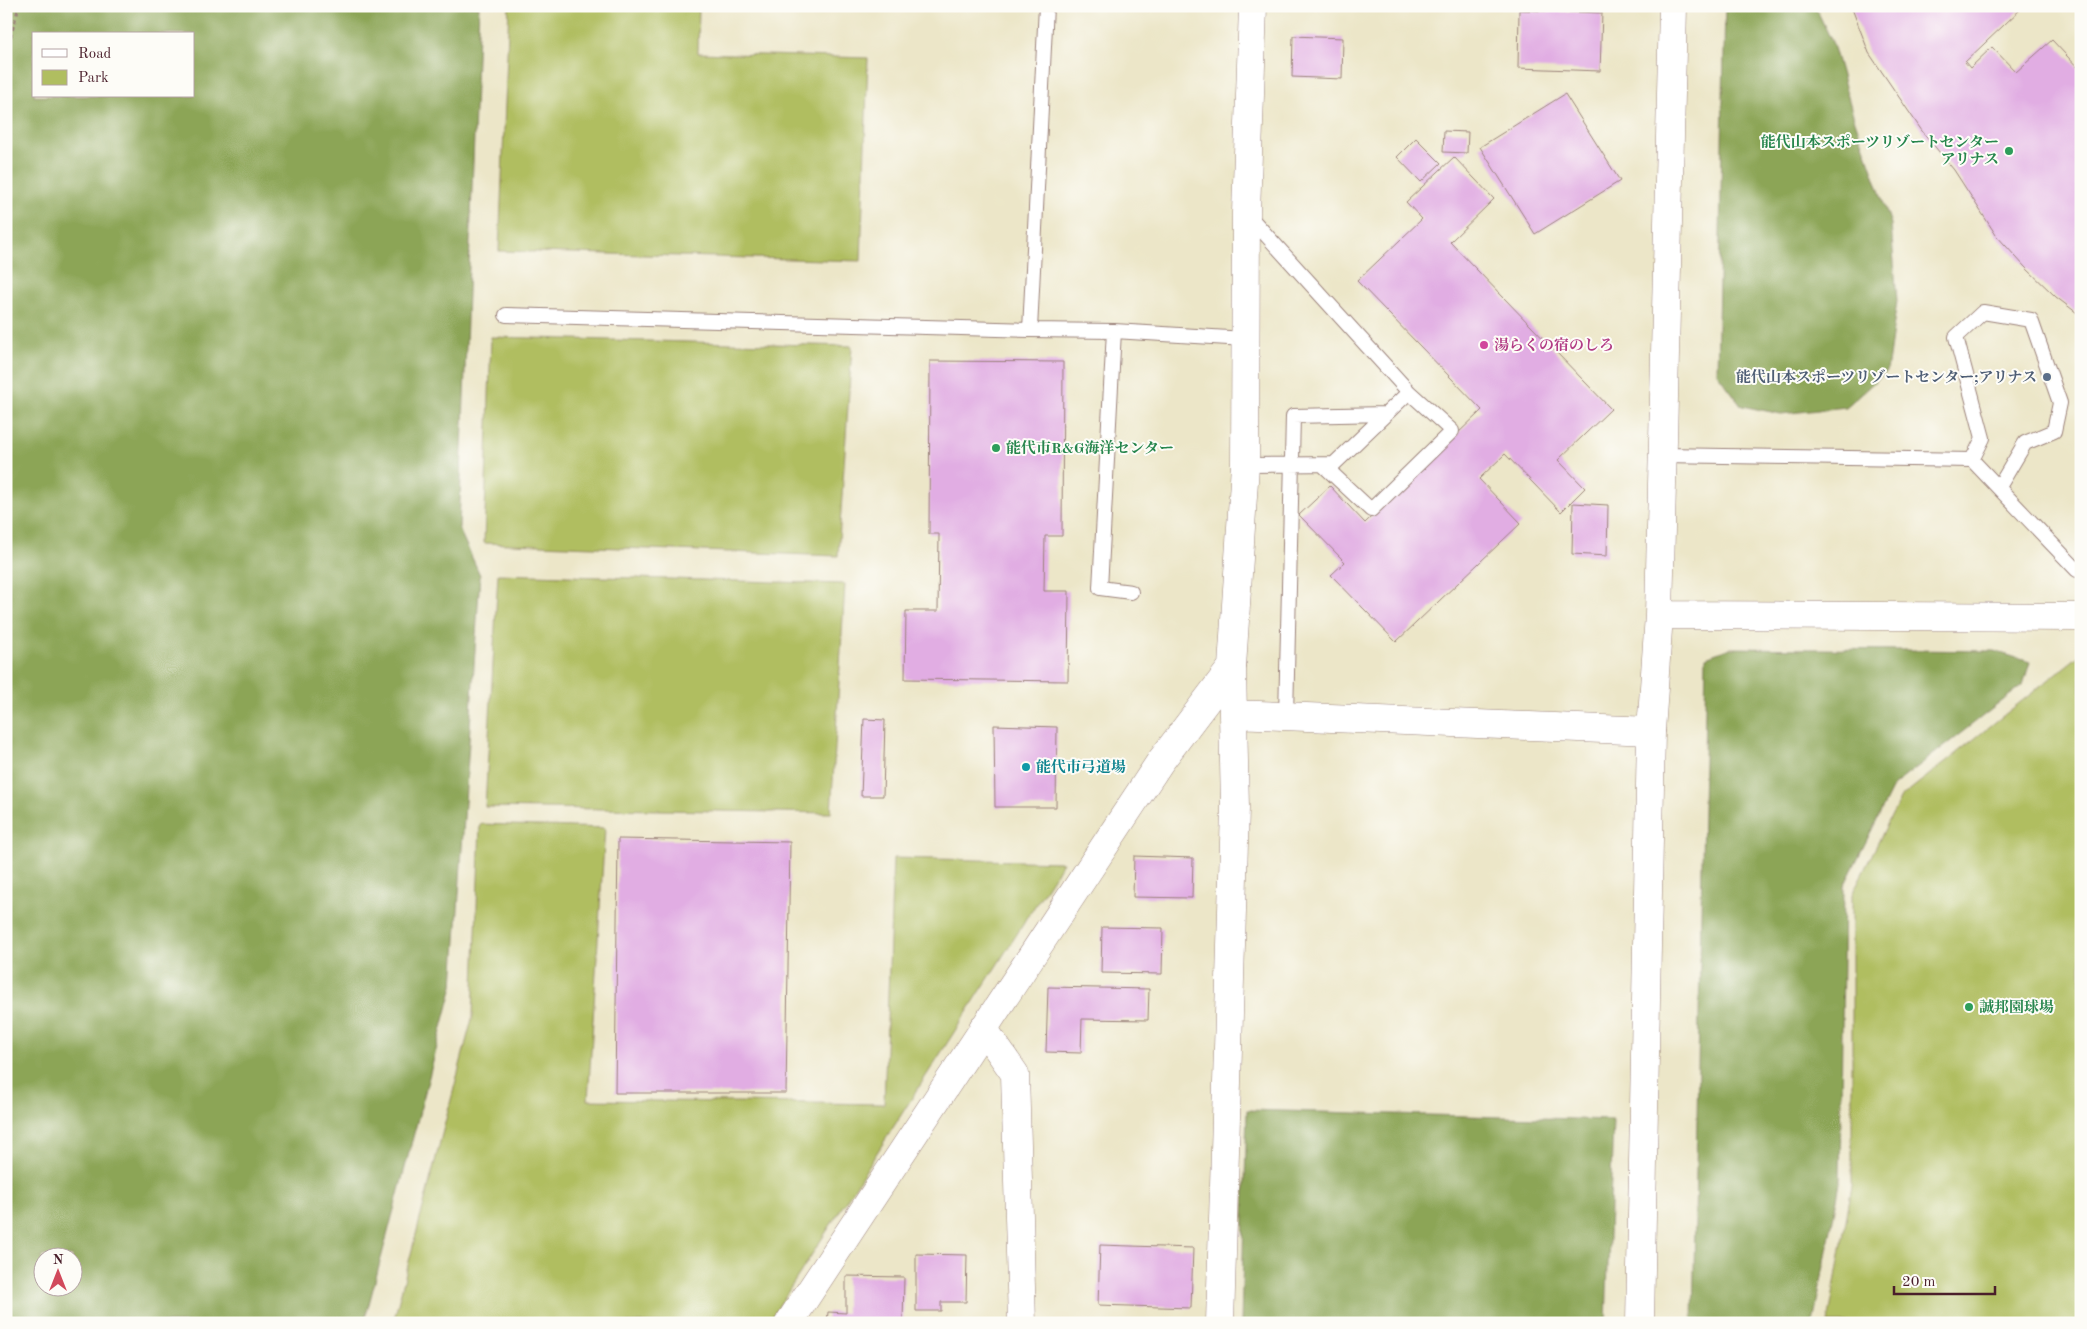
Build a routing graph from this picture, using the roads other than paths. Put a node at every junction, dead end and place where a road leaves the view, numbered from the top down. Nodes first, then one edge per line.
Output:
1 (1046, 6) edge
2 (1253, 6) edge
3 (1673, 6) edge
4 (1246, 213) junction
5 (506, 315) dead end
6 (1030, 330) junction
7 (1114, 331) junction
8 (1245, 339) junction
9 (1409, 392) junction
10 (1386, 414) junction
11 (1662, 455) junction
12 (1972, 460) junction
13 (1245, 465) junction
14 (1292, 465) junction
15 (1323, 465) junction
16 (1998, 487) junction
17 (2081, 570) edge
18 (1131, 592) dead end
19 (1659, 615) junction
20 (2081, 617) edge
21 (1232, 667) junction
22 (1233, 714) junction
23 (1286, 716) junction
24 (1651, 731) junction
25 (983, 1028) junction
26 (789, 1323) edge
27 (1022, 1323) edge
28 (1220, 1323) edge
29 (1640, 1323) edge

1 - 6 lane
2 - 4 street
3 - 11 street
4 - 8 street
4 - 9 lane
5 - 6 lane
6 - 7 lane
7 - 8 lane
7 - 18 lane
8 - 13 street
9 - 10 lane
9 - 15 lane
10 - 14 lane
10 - 15 lane
11 - 12 lane
11 - 19 street
12 - 16 lane
12 - 16 lane
13 - 14 lane
13 - 21 street
14 - 15 lane
14 - 23 lane
16 - 17 lane
19 - 20 street
19 - 24 street
21 - 22 street
21 - 25 street
22 - 23 street
22 - 28 street
23 - 24 street
24 - 29 street
25 - 26 street
25 - 27 street

